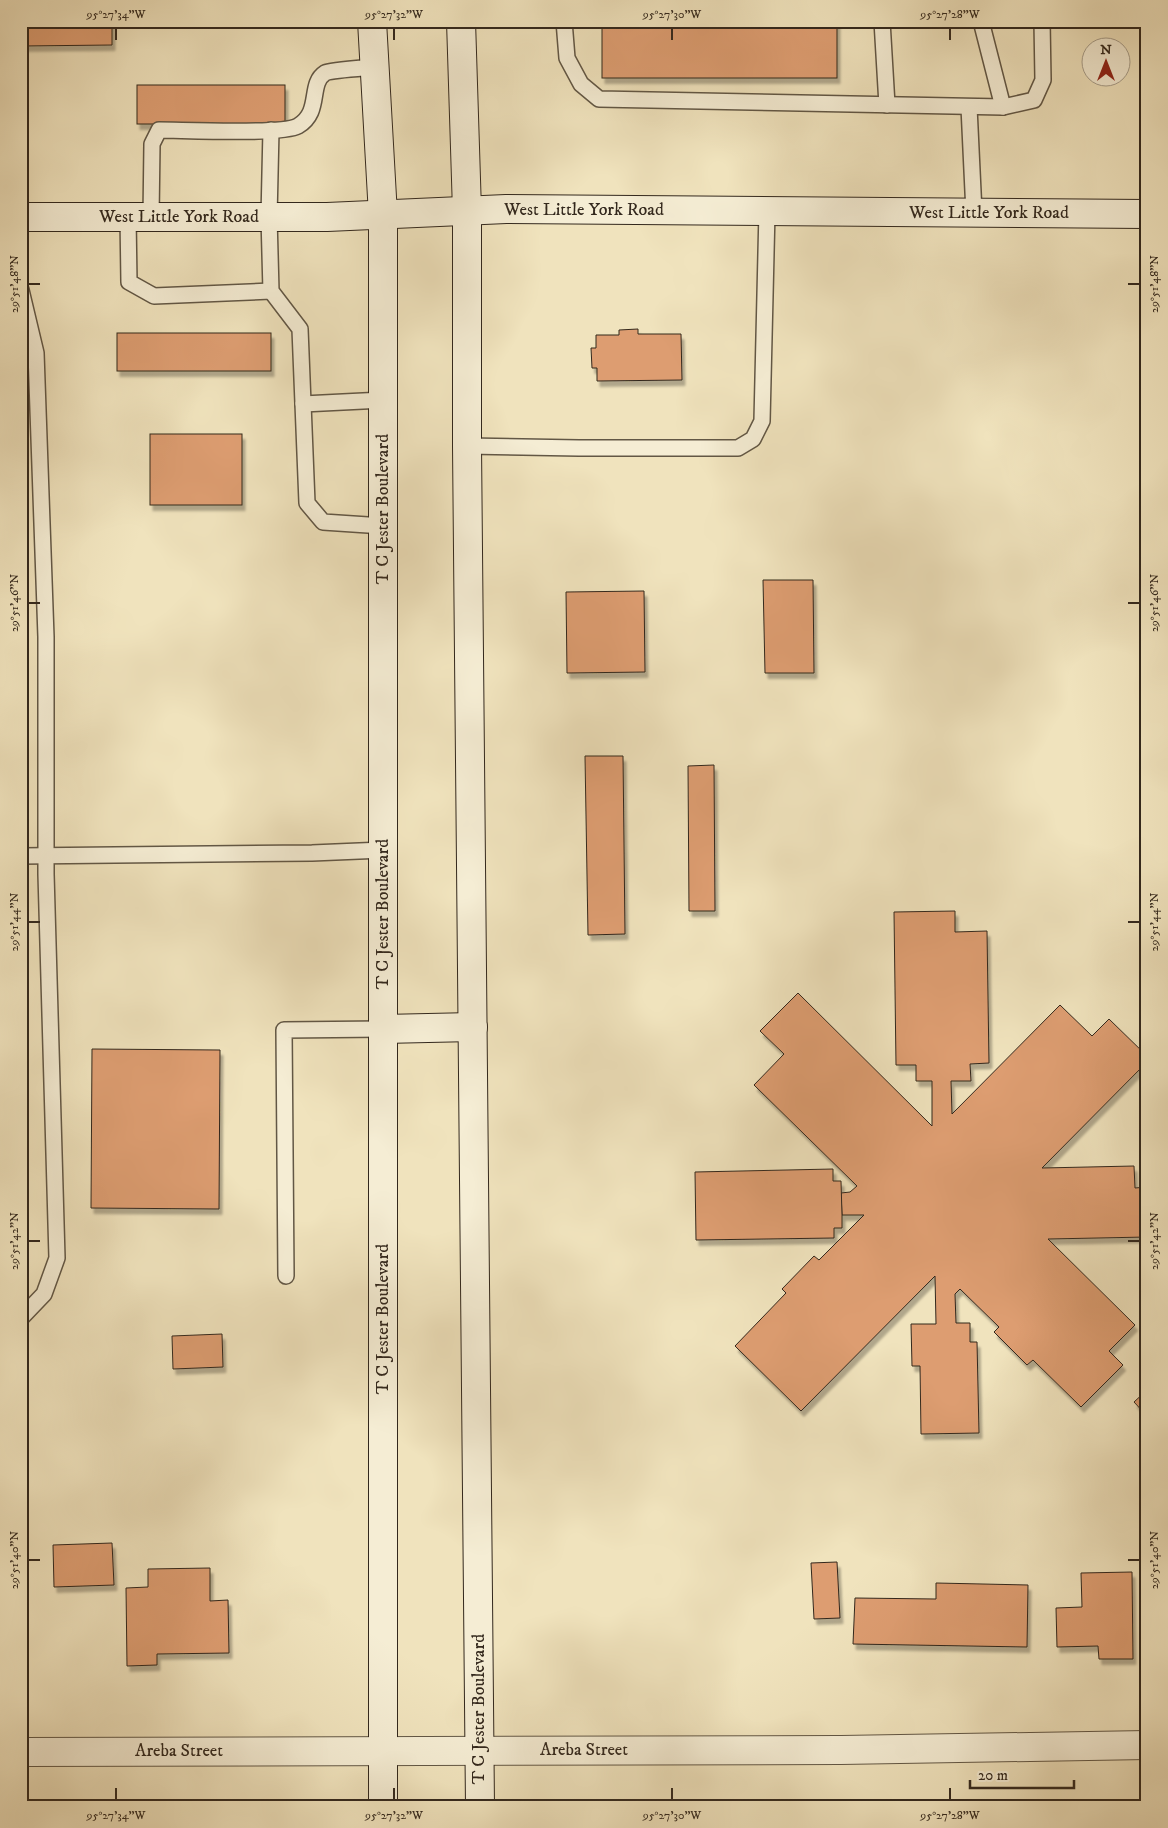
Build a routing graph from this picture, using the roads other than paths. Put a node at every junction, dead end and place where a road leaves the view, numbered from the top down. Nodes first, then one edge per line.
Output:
1 (372, 21) edge
2 (461, 21) edge
3 (564, 21) edge
4 (882, 21) edge
5 (981, 21) edge
6 (1042, 21) edge
7 (375, 67) junction
8 (886, 105) junction
9 (969, 107) junction
10 (1003, 108) junction
11 (271, 130) junction
12 (467, 211) junction
13 (767, 211) junction
14 (974, 213) junction
15 (1147, 214) edge
16 (383, 215) junction
17 (21, 217) edge
18 (140, 217) junction
19 (269, 217) junction
20 (21, 290) edge
21 (271, 291) junction
22 (29, 353) edge
23 (383, 400) junction
24 (303, 404) junction
25 (467, 446) junction
26 (383, 526) junction
27 (383, 850) junction
28 (21, 856) edge
29 (46, 856) junction
30 (473, 1027) junction
31 (383, 1029) junction
32 (286, 1276) dead end
33 (21, 1318) edge
34 (1147, 1745) edge
35 (383, 1750) junction
36 (479, 1750) junction
37 (21, 1752) edge
38 (383, 1807) edge
39 (480, 1807) edge

1 - 7 main road, T C Jester Boulevard
2 - 12 main road, T C Jester Boulevard
3 - 8 lane
4 - 8 lane
5 - 10 lane
6 - 10 lane
7 - 11 lane
7 - 16 main road, T C Jester Boulevard
8 - 9 lane
9 - 10 lane
9 - 14 lane
11 - 18 lane
11 - 19 lane
12 - 13 main road, West Little York Road
12 - 16 main road, West Little York Road
12 - 25 main road, T C Jester Boulevard
13 - 14 main road, West Little York Road
13 - 25 lane
14 - 15 main road, West Little York Road
16 - 19 main road, West Little York Road
16 - 23 main road, T C Jester Boulevard
17 - 18 main road, West Little York Road
18 - 19 main road, West Little York Road
18 - 21 lane
19 - 21 lane
20 - 22 lane
21 - 24 lane
22 - 29 lane
23 - 24 lane
23 - 26 main road, T C Jester Boulevard
24 - 26 lane
25 - 30 main road, T C Jester Boulevard
26 - 27 main road, T C Jester Boulevard
27 - 29 lane
27 - 31 main road, T C Jester Boulevard
28 - 29 lane
29 - 33 lane
30 - 31 main road
30 - 36 main road, T C Jester Boulevard
31 - 32 lane
31 - 35 main road, T C Jester Boulevard
34 - 36 main road, Areba Street
35 - 36 main road, Areba Street
35 - 37 main road, Areba Street
35 - 38 main road, T C Jester Boulevard
36 - 39 main road, T C Jester Boulevard

